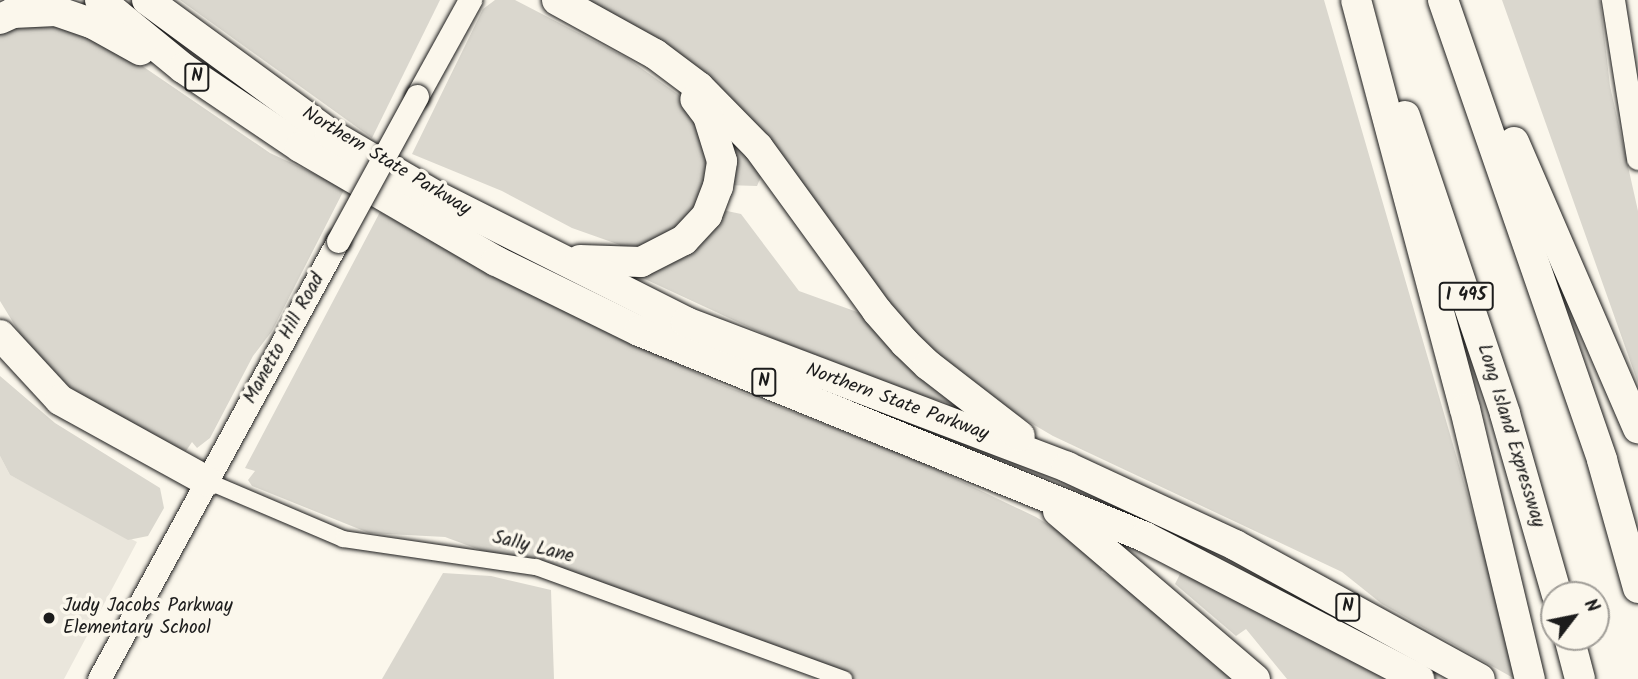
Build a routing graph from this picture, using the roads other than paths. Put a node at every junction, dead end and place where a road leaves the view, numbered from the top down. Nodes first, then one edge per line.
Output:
1 (100, 0) edge
2 (147, 0) edge
3 (470, 0) edge
4 (535, 0) edge
5 (557, 0) edge
6 (1356, 0) edge
7 (1364, 0) edge
8 (1443, 0) edge
9 (1452, 0) edge
10 (1613, 0) edge
11 (0, 19) edge
12 (183, 68) junction
13 (1638, 158) edge
14 (563, 258) junction
15 (0, 335) edge
16 (1638, 428) edge
17 (1067, 467) junction
18 (207, 481) junction
19 (1036, 493) junction
20 (1553, 581) edge
21 (1638, 588) edge
22 (1573, 651) edge
23 (100, 679) edge
24 (845, 679) edge
25 (1255, 679) edge
26 (1419, 679) edge
27 (1480, 679) edge
28 (1530, 679) edge
29 (1580, 679) edge

1 - 12 highway, Northern State Parkway / N
2 - 14 highway, Northern State Parkway / N
3 - 18 main road, Manetto Hill Road, bridge
4 - 14 highway
5 - 17 highway
6 - 28 highway
7 - 20 highway, Long Island Expressway / I 495
8 - 21 highway
9 - 16 highway
10 - 13 main road
11 - 12 highway
12 - 19 highway, Northern State Parkway / N
14 - 17 highway, Northern State Parkway / N
15 - 18 highway
17 - 27 highway, Northern State Parkway / N
18 - 23 main road, Manetto Hill Road
18 - 24 street, Sally Lane
19 - 25 highway
19 - 26 highway, Northern State Parkway / N
22 - 29 highway

